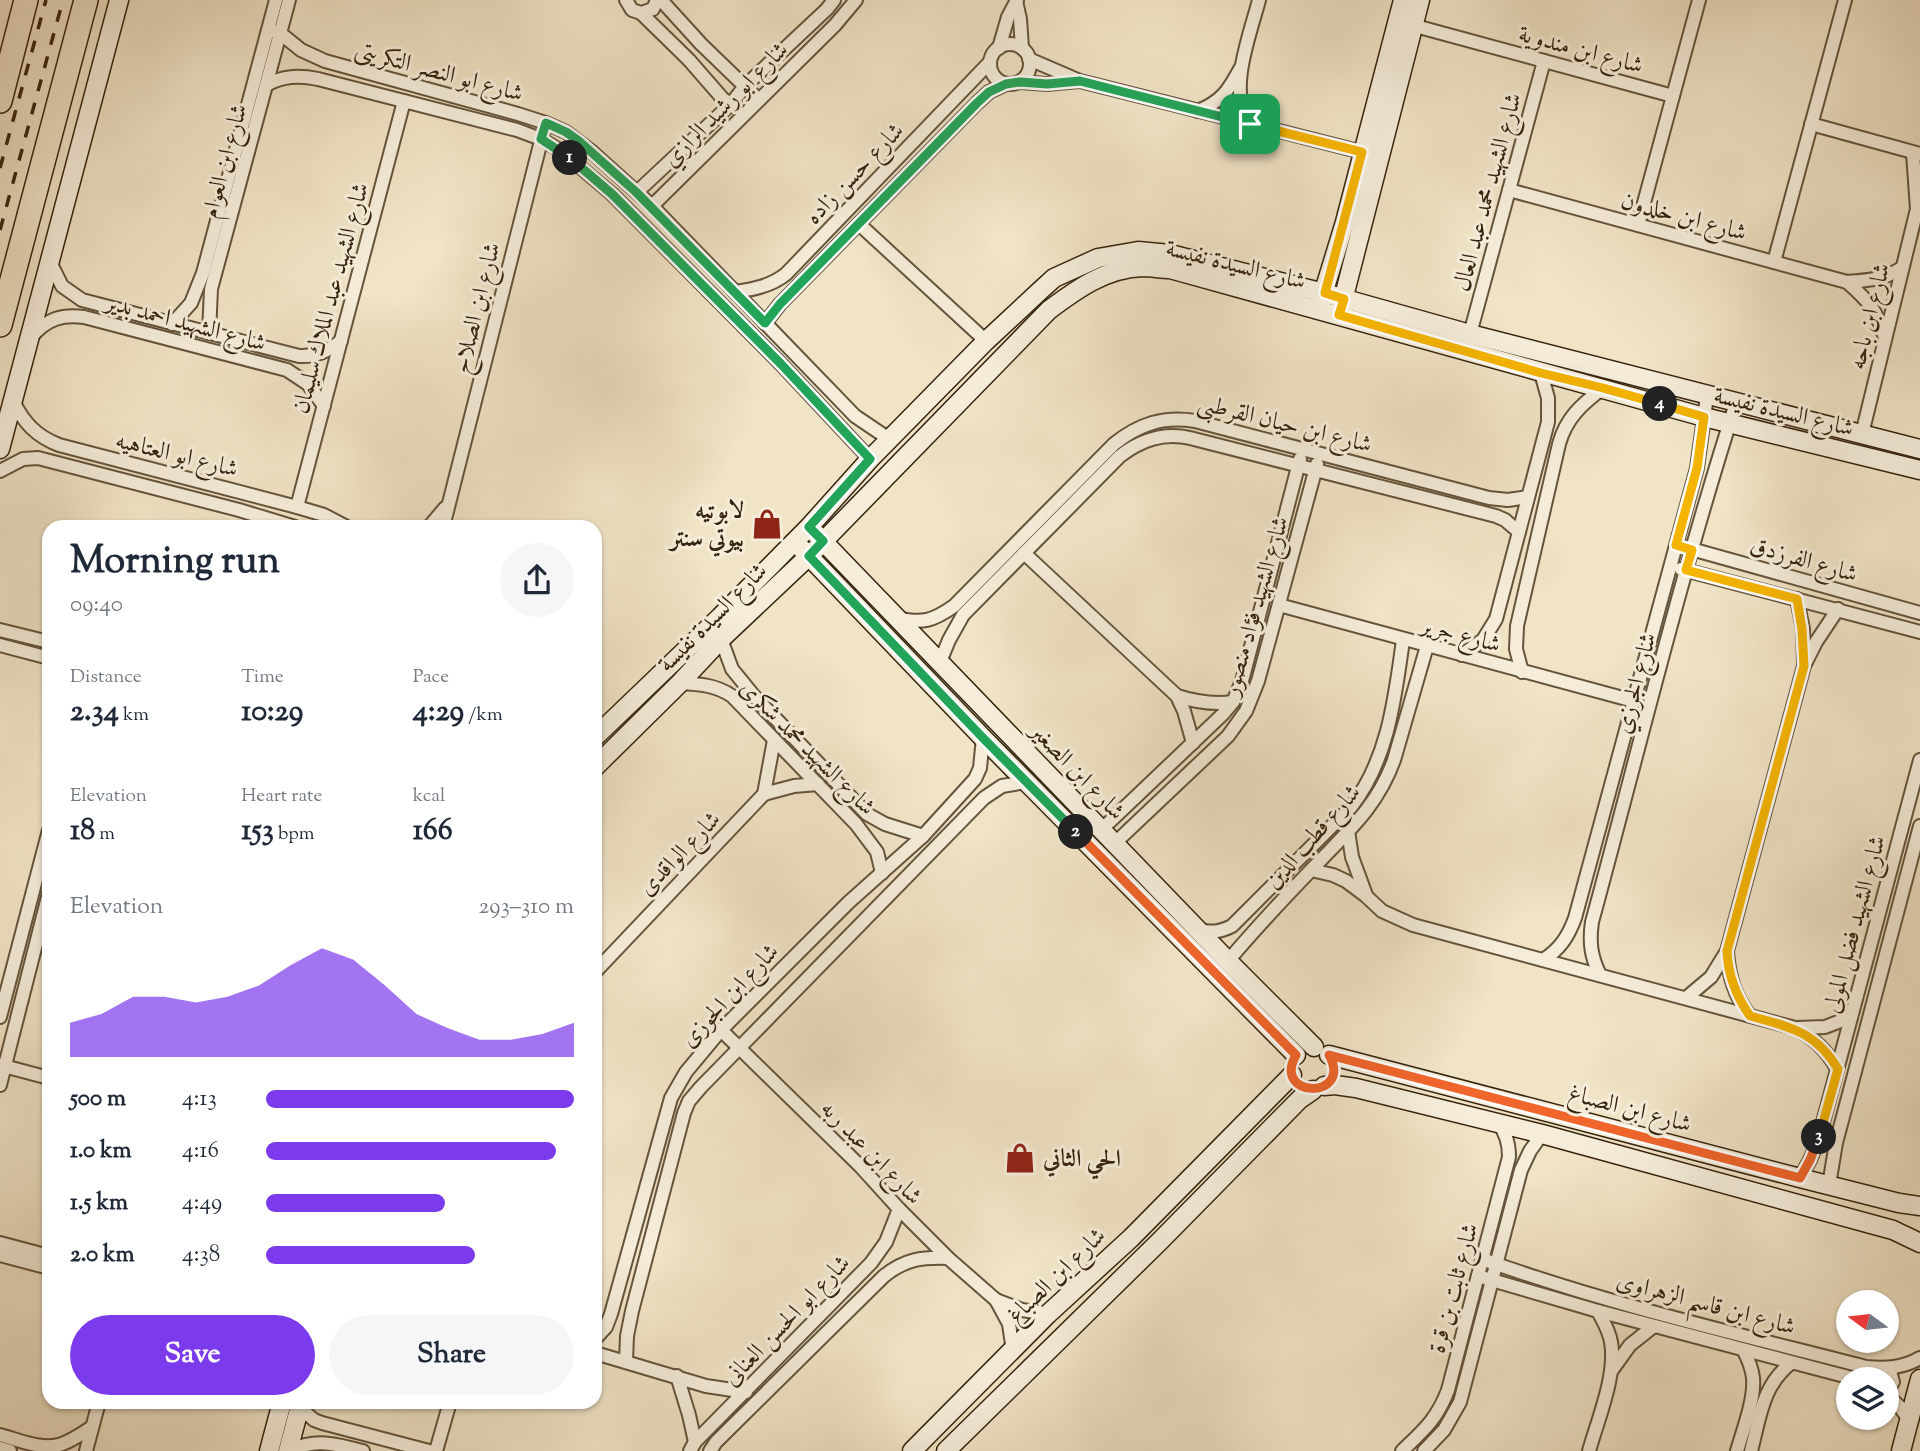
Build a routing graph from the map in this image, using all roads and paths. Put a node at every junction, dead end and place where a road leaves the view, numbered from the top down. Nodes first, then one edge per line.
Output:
1 (26, 0) edge
2 (86, 0) edge
3 (119, 0) edge
4 (275, 0) edge
5 (289, 0) edge
6 (659, 0) edge
7 (834, 0) edge
8 (856, 0) edge
9 (1016, 0) edge
10 (1259, 0) edge
11 (1403, 0) edge
12 (1420, 0) edge
13 (1699, 0) edge
14 (1845, 0) edge
15 (624, 1) edge
16 (641, 13) junction
17 (1405, 24) junction
18 (274, 31) junction
19 (999, 48) junction
20 (1027, 55) junction
21 (1544, 61) junction
22 (990, 62) junction
23 (1242, 65) junction
24 (1080, 81) junction
25 (1020, 82) junction
26 (1006, 84) junction
27 (266, 85) junction
28 (745, 86) junction
29 (1673, 96) junction
30 (0, 100) edge
31 (759, 100) junction
32 (404, 101) junction
33 (730, 104) junction
34 (1198, 111) junction
35 (745, 114) junction
36 (546, 123) junction
37 (1250, 124) junction
38 (1811, 124) junction
39 (541, 139) junction
40 (1362, 152) junction
41 (1916, 154) edge
42 (1509, 190) junction
43 (636, 192) junction
44 (652, 206) junction
45 (1918, 207) edge
46 (859, 224) junction
47 (1638, 225) junction
48 (50, 262) junction
49 (1774, 262) junction
50 (1902, 268) junction
51 (1847, 282) junction
52 (735, 292) junction
53 (1322, 301) junction
54 (1342, 307) junction
55 (765, 323) junction
56 (172, 324) junction
57 (0, 325) edge
58 (209, 333) junction
59 (1471, 334) junction
60 (1885, 338) junction
61 (29, 339) junction
62 (341, 341) junction
63 (986, 341) junction
64 (1541, 373) junction
65 (1603, 388) junction
66 (1707, 396) junction
67 (13, 401) junction
68 (1736, 403) junction
69 (324, 406) junction
70 (1704, 417) junction
71 (1729, 423) junction
72 (1862, 434) junction
73 (889, 439) junction
74 (0, 449) edge
75 (1303, 449) junction
76 (1920, 449) edge
77 (1320, 453) junction
78 (870, 459) junction
79 (1298, 466) junction
80 (1315, 470) junction
81 (1920, 470) edge
82 (0, 471) edge
83 (1528, 497) junction
84 (447, 505) junction
85 (297, 507) junction
86 (272, 520) edge
87 (334, 520) edge
88 (435, 520) edge
89 (444, 520) edge
90 (809, 527) junction
91 (1519, 533) junction
92 (795, 541) junction
93 (823, 541) junction
94 (1676, 545) junction
95 (1692, 550) junction
96 (1024, 553) junction
97 (809, 556) junction
98 (1670, 566) junction
99 (1686, 570) junction
100 (1797, 599) junction
101 (1279, 605) junction
102 (1838, 609) junction
103 (958, 611) junction
104 (1918, 612) edge
105 (897, 618) junction
106 (0, 630) edge
107 (1916, 631) edge
108 (721, 639) junction
109 (42, 640) edge
110 (1403, 640) junction
111 (0, 645) edge
112 (1427, 646) junction
113 (1462, 655) junction
114 (42, 656) edge
115 (940, 662) junction
116 (1804, 666) junction
117 (1522, 672) junction
118 (680, 683) junction
119 (754, 696) junction
120 (1177, 696) junction
121 (1634, 701) junction
122 (1233, 702) junction
123 (743, 707) junction
124 (602, 730) edge
125 (1205, 731) junction
126 (983, 738) junction
127 (774, 740) junction
128 (1193, 743) junction
129 (1219, 745) junction
130 (602, 760) edge
131 (1920, 760) edge
132 (1026, 782) junction
133 (818, 785) junction
134 (764, 794) junction
135 (867, 814) junction
136 (856, 824) junction
137 (1920, 826) edge
138 (1101, 830) junction
139 (1348, 831) junction
140 (923, 836) junction
141 (1115, 843) junction
142 (42, 857) edge
143 (1311, 870) junction
144 (882, 873) junction
145 (1366, 896) junction
146 (1879, 915) junction
147 (42, 919) edge
148 (1895, 919) junction
149 (1198, 930) junction
150 (1727, 951) junction
151 (1543, 960) junction
152 (1228, 961) junction
153 (602, 965) edge
154 (1600, 975) junction
155 (1686, 998) junction
156 (1750, 1016) junction
157 (0, 1017) edge
158 (1851, 1017) junction
159 (1796, 1028) junction
160 (721, 1030) junction
161 (740, 1047) junction
162 (1322, 1051) junction
163 (1296, 1055) junction
164 (3, 1066) edge
165 (1838, 1069) junction
166 (1292, 1075) junction
167 (42, 1076) edge
168 (0, 1085) edge
169 (1319, 1088) junction
170 (1499, 1123) junction
171 (1542, 1134) junction
172 (1800, 1178) junction
173 (1829, 1185) junction
174 (1920, 1206) edge
175 (899, 1209) junction
176 (1918, 1239) edge
177 (0, 1243) edge
178 (42, 1254) edge
179 (0, 1255) edge
180 (948, 1258) junction
181 (1482, 1259) junction
182 (1496, 1264) junction
183 (42, 1266) edge
184 (1478, 1276) junction
185 (1491, 1280) junction
186 (996, 1300) junction
187 (1598, 1311) junction
188 (1048, 1314) junction
189 (1654, 1326) junction
190 (602, 1331) edge
191 (1706, 1333) junction
192 (1744, 1350) junction
193 (1013, 1351) junction
194 (602, 1355) edge
195 (1920, 1358) edge
196 (626, 1362) junction
197 (1791, 1363) junction
198 (1866, 1367) edge
199 (1898, 1367) edge
200 (1612, 1370) junction
201 (1836, 1374) edge
202 (677, 1376) junction
203 (1920, 1379) edge
204 (746, 1392) junction
205 (1899, 1406) edge
206 (97, 1409) edge
207 (280, 1409) edge
208 (299, 1409) edge
209 (304, 1409) edge
210 (448, 1409) edge
211 (1909, 1420) junction
212 (92, 1427) junction
213 (0, 1435) edge
214 (692, 1447) edge
215 (0, 1448) edge
216 (10, 1451) edge
217 (86, 1451) edge
218 (269, 1451) edge
219 (288, 1451) edge
220 (363, 1451) edge
221 (429, 1451) edge
222 (436, 1451) edge
223 (710, 1451) edge
224 (912, 1451) edge
225 (946, 1451) edge
226 (1402, 1451) edge
227 (1424, 1451) edge
228 (1589, 1451) edge
229 (1737, 1451) edge
230 (1751, 1451) edge
231 (1901, 1451) edge

1 - 30 highway
2 - 57 highway
3 - 48 street
4 - 18 street, شارع ابن العوام
5 - 18 street, شارع ابن العوام
6 - 16 street
6 - 28 street
7 - 28 street, شارع ابو رشيد الرازي
8 - 31 street, شارع ابو رشيد الرازي
9 - 19 street
9 - 20 street
10 - 23 street
11 - 17 street
12 - 17 street
13 - 29 street
14 - 38 street
15 - 16 street
16 - 33 street
17 - 21 street, شارع ابن مندوية
17 - 40 street
17 - 54 street
18 - 27 street, شارع ابن العوام
18 - 36 street, شارع ابو النصر التكريتى
18 - 56 street, شارع ابن العوام
19 - 20 street
19 - 22 street
20 - 24 street
20 - 25 street
21 - 29 street, شارع ابن مندوية
21 - 42 street, شارع الشهيد محمد عبد العال
22 - 26 street
22 - 52 street, شارع حسن زاده
23 - 34 street
23 - 37 street
24 - 25 street
24 - 34 street
25 - 26 street
26 - 46 street, شارع حسن زاده
27 - 32 street, شارع ابو النصر التكريتى
27 - 58 street, شارع ابن العوام
28 - 31 street
28 - 33 street, شارع ابو رشيد الرازي
29 - 47 street
31 - 35 street, شارع ابو رشيد الرازي
32 - 39 street, شارع ابو النصر التكريتى
32 - 62 street, شارع الشهيد عبد الملاك سليمان
33 - 35 street
33 - 43 street, شارع ابو رشيد الرازي
34 - 37 street
35 - 44 street, شارع ابو رشيد الرازي
36 - 39 street, شارع ابن الصلاح
36 - 43 street, شارع ابو النصر التكريتى
37 - 40 street
38 - 41 street
38 - 49 street
39 - 78 street, شارع ابو النصر التكريتى
39 - 84 street, شارع ابن الصلاح
40 - 53 street
41 - 45 street, شارع ابن باجه
42 - 47 street, شارع ابن خلدون
42 - 59 street, شارع الشهيد محمد عبد العال
43 - 44 street, شارع ابو النصر التكريتى
44 - 52 street, شارع ابو النصر التكريتى
45 - 50 street, شارع ابن باجه
46 - 55 street, شارع حسن زاده
46 - 63 street
47 - 49 street, شارع ابن خلدون
48 - 56 street, شارع الشهيد احمد بدير
48 - 61 street
49 - 51 street, شارع ابن خلدون
50 - 51 street, شارع ابن خلدون
50 - 60 street, شارع ابن باجه
51 - 60 street
52 - 55 street, شارع ابو النصر التكريتى
53 - 54 street, شارع السيدة نفيسة
53 - 63 street, شارع السيدة نفيسة
53 - 93 street, شارع السيدة نفيسة
54 - 59 street, شارع السيدة نفيسة
54 - 64 street, شارع السيدة نفيسة
55 - 73 street, شارع ابو النصر التكريتى
56 - 58 street, شارع الشهيد احمد بدير
58 - 62 street, شارع الشهيد احمد بدير
59 - 66 street, شارع السيدة نفيسة
60 - 72 street, شارع ابن باجه
61 - 67 street
61 - 69 street, شارع الشهيد احمد بدير
62 - 69 street, شارع الشهيد عبد الملاك سليمان
63 - 73 street, شارع السيدة نفيسة
64 - 65 street, شارع السيدة نفيسة
64 - 83 street
65 - 70 street, شارع السيدة نفيسة
65 - 117 street
66 - 68 street, شارع السيدة نفيسة
66 - 70 street, شارع الجرزي
67 - 74 street
67 - 85 street, شارع ابو العتاهيه
68 - 71 street, شارع الجرزي
68 - 72 street, شارع السيدة نفيسة
69 - 85 street, شارع الشهيد عبد الملاك سليمان
70 - 71 street, شارع السيدة نفيسة
70 - 94 street, شارع الجرزي
71 - 81 street, شارع السيدة نفيسة
71 - 95 street, شارع الجرزي
72 - 76 street, شارع السيدة نفيسة
73 - 78 street, شارع السيدة نفيسة
75 - 77 street, شارع ابن حيان القرطبى
75 - 79 street, شارع الشهيد فؤاد منصور
75 - 103 street, شارع ابن حيان القرطبى
77 - 80 street, شارع الشهيد فؤاد منصور
77 - 83 street, شارع ابن حيان القرطبى
78 - 90 street, شارع السيدة نفيسة
79 - 80 street, شارع ابن حيان القرطبى
79 - 96 street, شارع ابن حيان القرطبى
79 - 122 street, شارع الشهيد فؤاد منصور
80 - 91 street, شارع ابن حيان القرطبى
80 - 101 street, شارع الشهيد فؤاد منصور
82 - 86 street, شارع ابو العتاهيه
83 - 91 street
84 - 88 street, شارع ابن الصلاح
84 - 89 street, شارع ابن الصلاح
85 - 87 street, شارع ابو العتاهيه
90 - 92 street, شارع السيدة نفيسة
90 - 93 street, شارع ابن الصغير
91 - 113 street
92 - 97 street, شارع ابن الصغير
92 - 124 street, شارع السيدة نفيسة
93 - 97 street, شارع السيدة نفيسة
93 - 105 street, شارع ابن الصغير
94 - 95 street, شارع الفرزدق
94 - 98 street, شارع الجرزي
95 - 99 street, شارع الجرزي
95 - 104 street, شارع الفرزدق
96 - 103 street, شارع ابن حيان القرطبى
96 - 120 street
97 - 108 street, شارع السيدة نفيسة
97 - 126 street, شارع ابن الصغير
98 - 99 street, شارع الفرزدق
98 - 121 street, شارع الجرزي
99 - 100 street, شارع الفرزدق
99 - 154 street, شارع الجرزي
100 - 102 street, شارع الفرزدق
100 - 116 street
101 - 110 street, شارع جرير
101 - 129 street, شارع الشهيد فؤاد منصور
102 - 107 street, شارع الفرزدق
102 - 116 street
103 - 105 street, شارع ابن حيان القرطبى
103 - 115 street, شارع ابن حيان القرطبى
104 - 107 street
105 - 115 street, شارع ابن الصغير
106 - 109 street
108 - 118 street, شارع السيدة نفيسة
108 - 119 street, شارع الشهيد محمد شكرى
110 - 112 street, شارع جرير
110 - 149 street, شارع قطب الدين
111 - 114 street
112 - 113 street, شارع جرير
112 - 139 street, شارع قطب الدين
113 - 117 street, شارع جرير
115 - 138 street, شارع ابن الصغير
116 - 150 street
117 - 121 street, شارع جرير
118 - 123 street, شارع الشهيد محمد شكرى
118 - 130 street, شارع السيدة نفيسة
119 - 123 street
119 - 135 street, شارع الشهيد محمد شكرى
120 - 122 street
120 - 128 street
121 - 151 street, شارع الجرزي
122 - 125 street, شارع الشهيد فؤاد منصور
123 - 127 street, شارع الشهيد محمد شكرى
125 - 128 street, شارع الشهيد فؤاد منصور
125 - 129 street
126 - 132 street, شارع ابن الصغير
126 - 140 street, شارع ابن الجوزى
127 - 133 street, شارع الشهيد محمد شكرى
127 - 134 street
128 - 138 street, شارع الشهيد فؤاد منصور
129 - 141 street, شارع الشهيد فؤاد منصور
131 - 146 street, شارع الشهيد فضل المولى
132 - 161 street, شارع ابن الجوزى
132 - 163 street, شارع ابن الصغير
133 - 134 street
133 - 136 street, شارع الشهيد محمد شكرى
134 - 153 street, شارع الواقدى
135 - 136 street
135 - 140 street, شارع الشهيد محمد شكرى
136 - 144 street, شارع الشهيد محمد شكرى
137 - 148 street, شارع الشهيد فضل المولى
138 - 141 street, شارع ابن الصغير
139 - 143 street, شارع قطب الدين
139 - 145 street
140 - 144 street, شارع ابن الجوزى
141 - 149 street, شارع ابن الصغير
142 - 157 street
143 - 145 street
143 - 152 street, شارع قطب الدين
144 - 160 street, شارع ابن الجوزى
145 - 151 street
146 - 148 street
146 - 158 street, شارع الشهيد فضل المولى
147 - 164 street
148 - 173 street, شارع الشهيد فضل المولى
149 - 152 street, شارع ابن الصغير
150 - 155 street
150 - 156 street
151 - 154 street
152 - 162 street, شارع ابن الصغير
154 - 155 street
155 - 156 street
156 - 159 street
158 - 159 street
158 - 165 street, شارع الشهيد فضل المولى
159 - 165 street
160 - 161 street, شارع ابن عبد ربه
160 - 190 street, شارع ابن الجوزى
161 - 175 street, شارع ابن عبد ربه
161 - 196 street, شارع ابن الجوزى
162 - 163 street
162 - 169 street
162 - 172 street, شارع ابن الصباغ
163 - 166 street
164 - 167 street
164 - 168 street
165 - 172 street, شارع الشهيد فضل المولى
166 - 169 street
166 - 188 street, شارع ابن الصباغ
169 - 170 street, شارع ابن الصباغ
169 - 225 street, شارع ابن الصباغ
170 - 171 street, شارع ابن الصباغ
170 - 181 street, شارع ثابت بن قرة
171 - 176 street, شارع ابن الصباغ
171 - 182 street, شارع ثابت بن قرة
172 - 173 street, شارع ابن الصباغ
173 - 174 street, شارع ابن الصباغ
175 - 180 street, شارع ابن عبد ربه
175 - 204 street, شارع ابو الحسن العنانى
177 - 178 street
179 - 183 street
180 - 186 street, شارع ابن عبد ربه
180 - 223 street, شارع ابو الحسن العنانى
181 - 182 street, شارع ابن قاسم الزهراوى
181 - 184 street, شارع ثابت بن قرة
182 - 185 street, شارع ثابت بن قرة
182 - 191 street, شارع ابن قاسم الزهراوى
184 - 185 street, شارع ابن قاسم الزهراوى
184 - 226 street, شارع ثابت بن قرة
185 - 187 street, شارع ابن قاسم الزهراوى
185 - 227 street, شارع ثابت بن قرة
186 - 188 street, شارع ابن عبد ربه
186 - 193 street, شارع ابن عبد ربه
187 - 189 street, شارع ابن قاسم الزهراوى
187 - 200 street
188 - 193 street, شارع ابن الصباغ
189 - 191 street, شارع ابن قاسم الزهراوى
189 - 200 street
191 - 192 street, شارع ابن قاسم الزهراوى
191 - 198 street, شارع ابن قاسم الزهراوى
192 - 197 street, شارع ابن قاسم الزهراوى
192 - 229 street
193 - 224 street, شارع ابن الصباغ
194 - 196 street
195 - 199 street, شارع ابن قاسم الزهراوى
196 - 202 street
197 - 201 street, شارع ابن قاسم الزهراوى
197 - 230 street
200 - 228 street
202 - 204 street
202 - 214 street
203 - 211 street
204 - 214 street, شارع ابو الحسن العنانى
205 - 211 street
206 - 212 street
207 - 218 street
208 - 219 street
209 - 221 street
210 - 222 street
211 - 231 street
212 - 213 street
212 - 217 street
215 - 216 street
219 - 220 street

